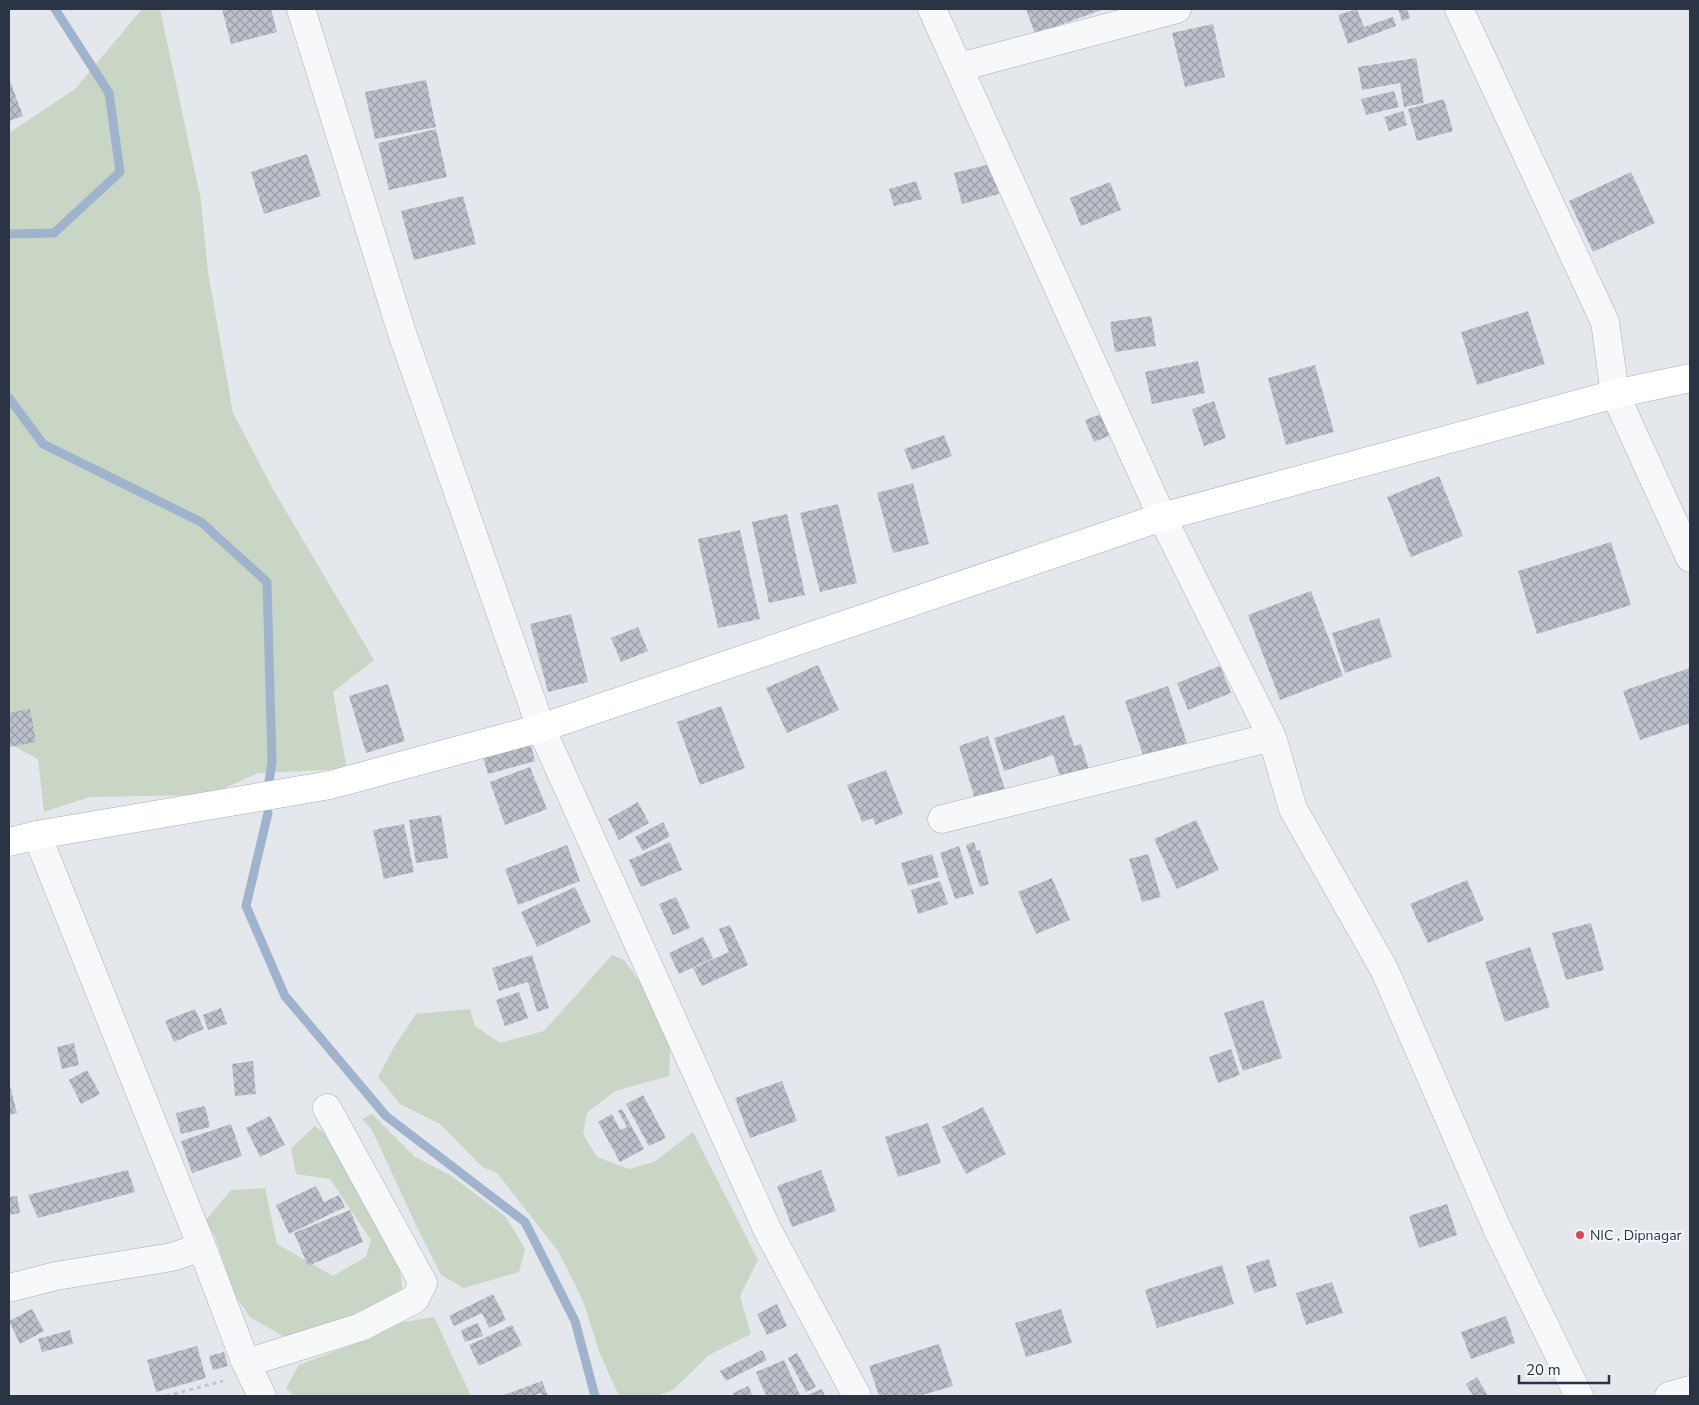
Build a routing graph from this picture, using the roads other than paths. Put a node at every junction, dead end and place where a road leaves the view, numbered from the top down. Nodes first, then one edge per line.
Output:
1 (301, 9) edge
2 (932, 9) edge
3 (1177, 9) edge
4 (1459, 9) edge
5 (960, 67) junction
6 (1690, 378) edge
7 (1615, 394) junction
8 (1162, 517) junction
9 (1690, 558) edge
10 (541, 728) junction
11 (1272, 737) junction
12 (942, 819) dead end
13 (37, 835) junction
14 (9, 842) edge
15 (327, 1108) dead end
16 (202, 1247) junction
17 (9, 1288) edge
18 (252, 1377) edge
19 (1690, 1390) edge
20 (857, 1396) edge
21 (1579, 1396) edge
22 (1669, 1396) edge

1 - 10 street
2 - 5 street
3 - 5 street
4 - 7 street
5 - 8 street
6 - 7 street
7 - 8 street
7 - 9 street
8 - 10 street
8 - 11 street
10 - 13 street
10 - 20 street
11 - 12 street
11 - 21 street
13 - 14 street
13 - 16 street
15 - 18 street
16 - 17 street
16 - 18 street
19 - 22 street

